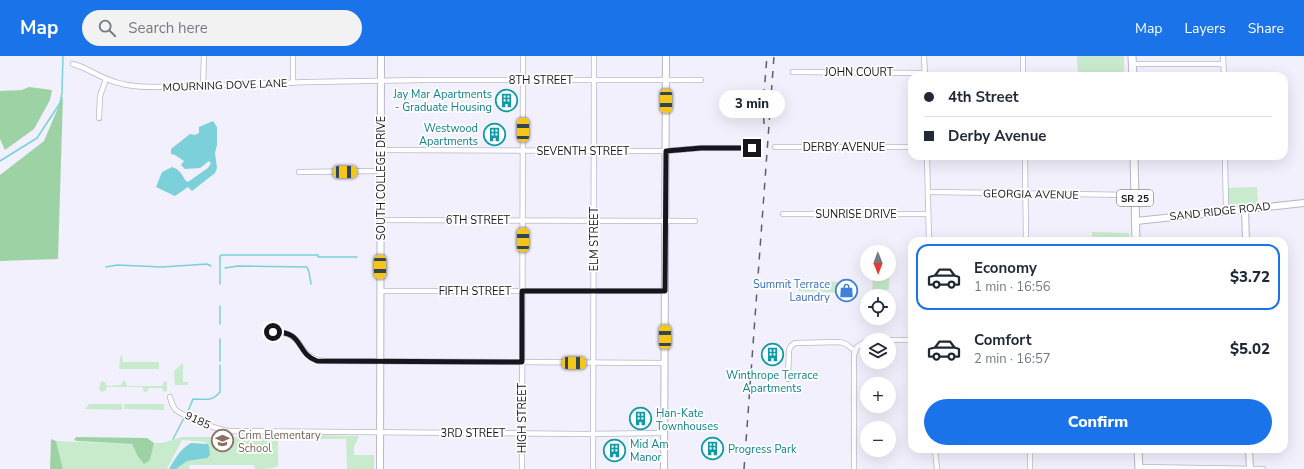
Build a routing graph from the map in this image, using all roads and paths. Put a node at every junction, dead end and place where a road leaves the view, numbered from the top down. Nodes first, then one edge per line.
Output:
1 (204, 56) edge
2 (293, 56) edge
3 (381, 56) edge
4 (523, 56) edge
5 (594, 56) edge
6 (666, 56) edge
7 (924, 56) edge
8 (1023, 56) edge
9 (1132, 56) edge
10 (1223, 56) edge
11 (73, 64) dead end
12 (1132, 64) junction
13 (1223, 64) junction
14 (793, 72) dead end
15 (925, 72) edge
16 (1023, 72) edge
17 (1133, 72) edge
18 (1224, 72) edge
19 (908, 74) edge
20 (106, 79) junction
21 (594, 80) junction
22 (700, 80) dead end
23 (381, 81) junction
24 (523, 81) junction
25 (666, 81) junction
26 (293, 83) junction
27 (204, 86) junction
28 (99, 118) dead end
29 (775, 147) dead end
30 (908, 147) edge
31 (758, 148) dead end
32 (381, 150) junction
33 (523, 151) junction
34 (594, 151) junction
35 (666, 151) junction
36 (927, 160) edge
37 (1025, 160) edge
38 (1134, 160) edge
39 (1225, 160) edge
40 (381, 171) junction
41 (299, 172) dead end
42 (928, 192) junction
43 (1026, 194) junction
44 (1135, 195) junction
45 (1304, 203) edge
46 (1245, 208) junction
47 (1226, 210) junction
48 (783, 214) dead end
49 (928, 214) junction
50 (381, 220) junction
51 (523, 220) junction
52 (594, 221) junction
53 (665, 221) junction
54 (696, 221) dead end
55 (1136, 221) junction
56 (929, 237) edge
57 (1026, 237) edge
58 (1136, 237) edge
59 (1246, 237) edge
60 (380, 291) junction
61 (522, 291) junction
62 (593, 291) junction
63 (665, 291) junction
64 (273, 332) dead end
65 (896, 340) edge
66 (908, 340) edge
67 (860, 345) edge
68 (855, 350) junction
69 (380, 362) junction
70 (522, 362) junction
71 (593, 363) junction
72 (665, 363) junction
73 (788, 379) dead end
74 (170, 397) dead end
75 (282, 432) joint
76 (380, 432) junction
77 (665, 433) junction
78 (522, 434) junction
79 (593, 434) junction
80 (935, 453) edge
81 (1030, 453) edge
82 (1138, 453) edge
83 (1249, 453) edge
84 (1138, 468) edge
85 (380, 469) edge
86 (522, 469) edge
87 (593, 469) edge
88 (664, 469) edge
89 (854, 469) edge
90 (936, 469) edge
91 (1030, 469) edge
92 (1250, 469) edge
93 (1263, 469) edge

1 - 27 street
2 - 26 street
3 - 23 street, SOUTH COLLEGE DRIVE
4 - 24 street, HIGH STREET
5 - 21 street, ELM STREET
6 - 25 street
7 - 15 street
8 - 16 street
9 - 12 main road
10 - 13 street
11 - 20 street, MOURNING DOVE LANE
12 - 13 street
12 - 17 main road
13 - 18 street
14 - 19 street, JOHN COURT
20 - 27 street, MOURNING DOVE LANE
20 - 28 street
21 - 24 street, 8TH STREET
21 - 25 street, 8TH STREET
21 - 34 street, ELM STREET
22 - 25 street, 8TH STREET
23 - 24 street, 8TH STREET
23 - 26 street, MOURNING DOVE LANE
23 - 32 street, SOUTH COLLEGE DRIVE
24 - 33 street, HIGH STREET
25 - 35 street
26 - 27 street, MOURNING DOVE LANE
29 - 30 street, DERBY AVENUE
31 - 35 street
32 - 33 street, SEVENTH STREET
32 - 40 street, SOUTH COLLEGE DRIVE
33 - 34 street, SEVENTH STREET
33 - 51 street, HIGH STREET
34 - 35 street, SEVENTH STREET
34 - 52 street, ELM STREET
35 - 53 street
36 - 42 street
37 - 43 street
38 - 44 main road, SR 25
39 - 47 street
40 - 41 street
40 - 50 street, SOUTH COLLEGE DRIVE
42 - 43 street, GEORGIA AVENUE
42 - 49 street
43 - 44 street, GEORGIA AVENUE
43 - 57 street
44 - 55 main road, SR 25
45 - 46 street, SAND RIDGE ROAD
46 - 47 street, SAND RIDGE ROAD
46 - 59 street
47 - 55 street, SAND RIDGE ROAD
48 - 49 street, SUNRISE DRIVE
49 - 56 street
50 - 51 street, 6TH STREET
50 - 60 street, SOUTH COLLEGE DRIVE
51 - 52 street, 6TH STREET
51 - 61 street, HIGH STREET
52 - 53 street, 6TH STREET
52 - 62 street, ELM STREET
53 - 54 street, 6TH STREET
53 - 63 street
55 - 58 main road, SR 25
60 - 61 street, FIFTH STREET
60 - 69 street, SOUTH COLLEGE DRIVE
61 - 62 street, FIFTH STREET
61 - 70 street, HIGH STREET
62 - 63 street, FIFTH STREET
62 - 71 street, ELM STREET
63 - 72 street
64 - 69 street
65 - 66 street
67 - 68 street
68 - 73 street
68 - 89 street
69 - 70 street
69 - 76 street, SOUTH COLLEGE DRIVE
70 - 71 street
70 - 78 street, HIGH STREET
71 - 72 street
71 - 79 street, ELM STREET
72 - 77 street
74 - 75 street, 9185
75 - 76 street, 3RD STREET
76 - 78 street, 3RD STREET
76 - 85 street, SOUTH COLLEGE DRIVE
77 - 79 street, 3RD STREET
77 - 88 street
78 - 79 street, 3RD STREET
78 - 86 street, HIGH STREET
79 - 87 street, ELM STREET
80 - 90 street
81 - 91 street
82 - 84 main road
83 - 92 street
84 - 92 street
92 - 93 street

